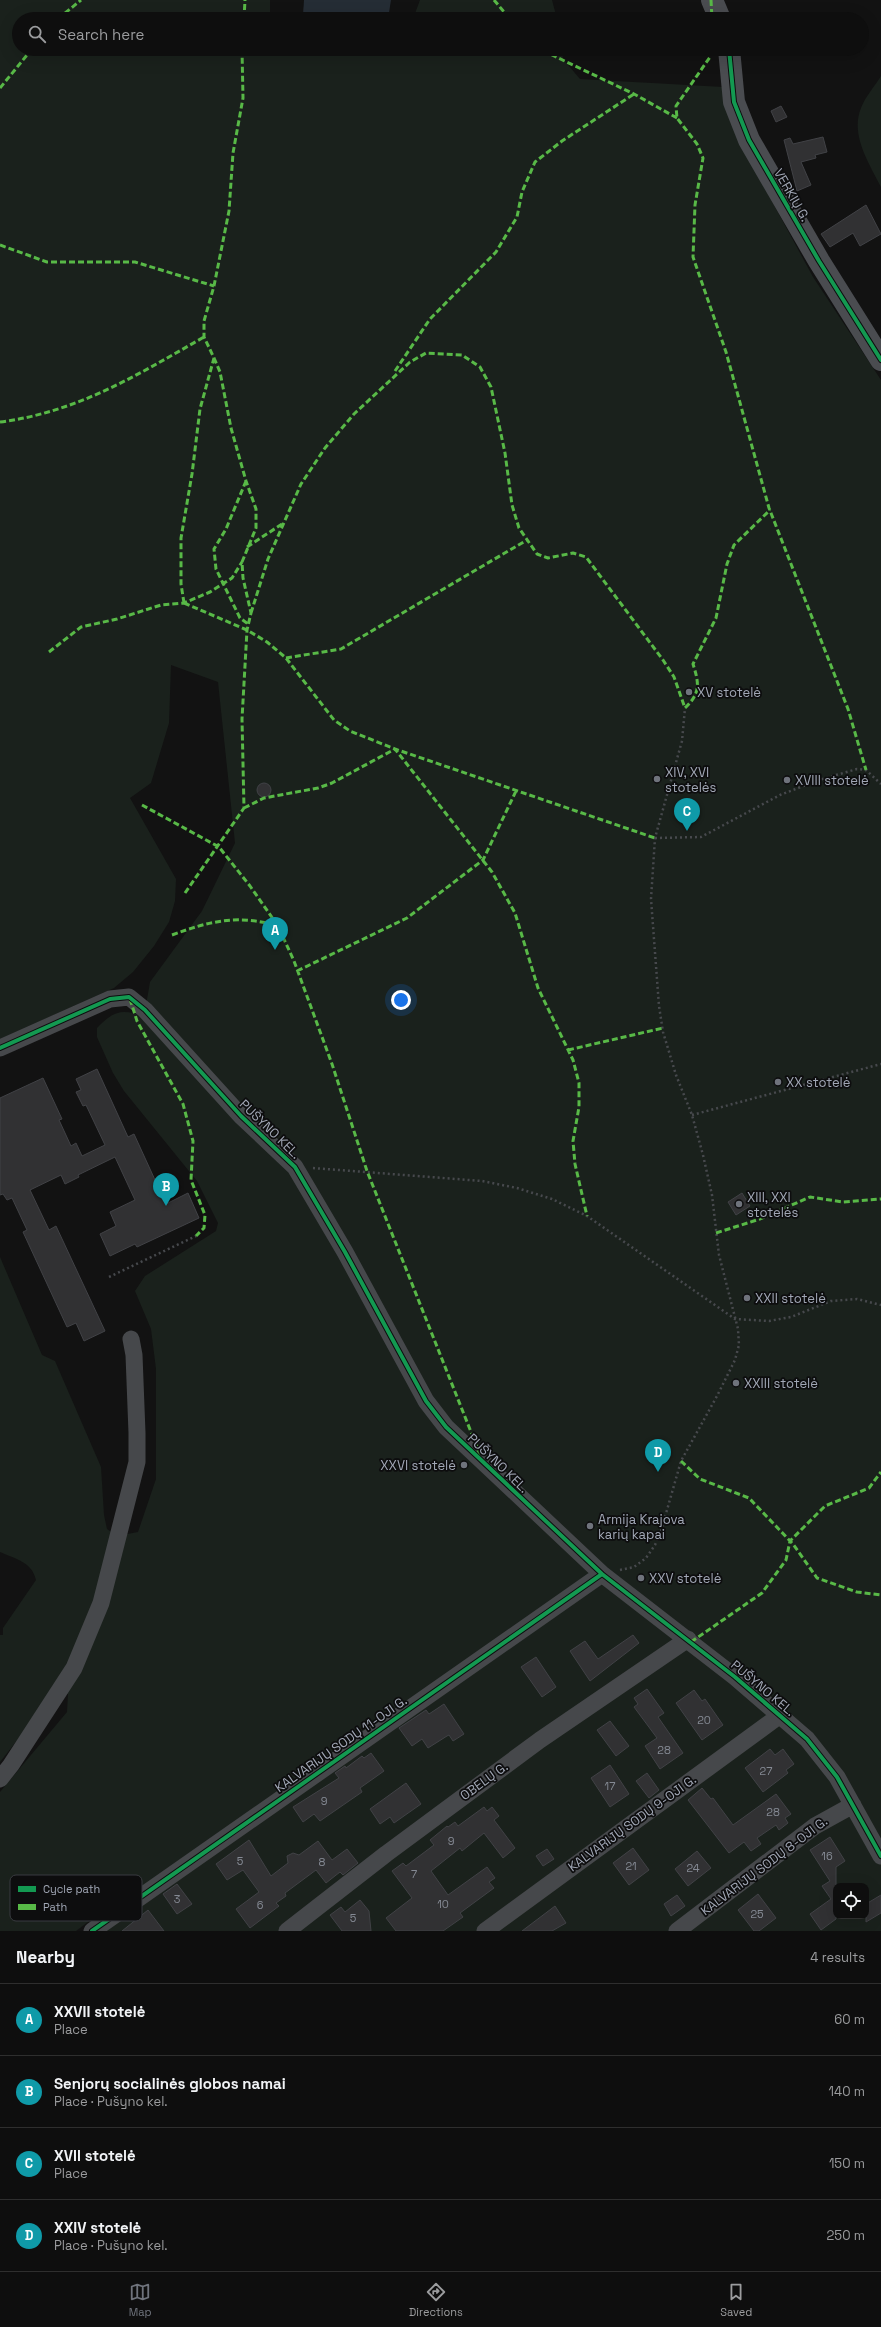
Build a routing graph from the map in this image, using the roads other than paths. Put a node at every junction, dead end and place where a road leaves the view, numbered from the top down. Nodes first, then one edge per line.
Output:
1 (712, 0) edge
2 (717, 12) edge
3 (730, 56) edge
4 (881, 360) edge
5 (0, 1048) edge
6 (131, 1339) dead end
7 (602, 1574) junction
8 (688, 1639) junction
9 (779, 1716) junction
10 (0, 1779) edge
11 (853, 1805) junction
12 (881, 1856) edge
13 (142, 1896) edge
14 (106, 1921) edge
15 (92, 1931) edge
16 (287, 1931) edge
17 (485, 1931) edge
18 (677, 1931) edge

1 - 2 main road
3 - 4 main road, VERKIŲ G.
5 - 7 street, PUŠYNO KEL.
6 - 10 street
7 - 8 street, PUŠYNO KEL.
7 - 13 street, KALVARIJŲ SODŲ 11-OJI G.
8 - 9 street, PUŠYNO KEL.
8 - 16 street, OBELŲ G.
9 - 11 street, PUŠYNO KEL.
9 - 17 street, KALVARIJŲ SODŲ 9-OJI G.
11 - 12 street, PUŠYNO KEL.
11 - 18 street, KALVARIJŲ SODŲ 8-OJI G.
14 - 15 street, KALVARIJŲ SODŲ 11-OJI G.

